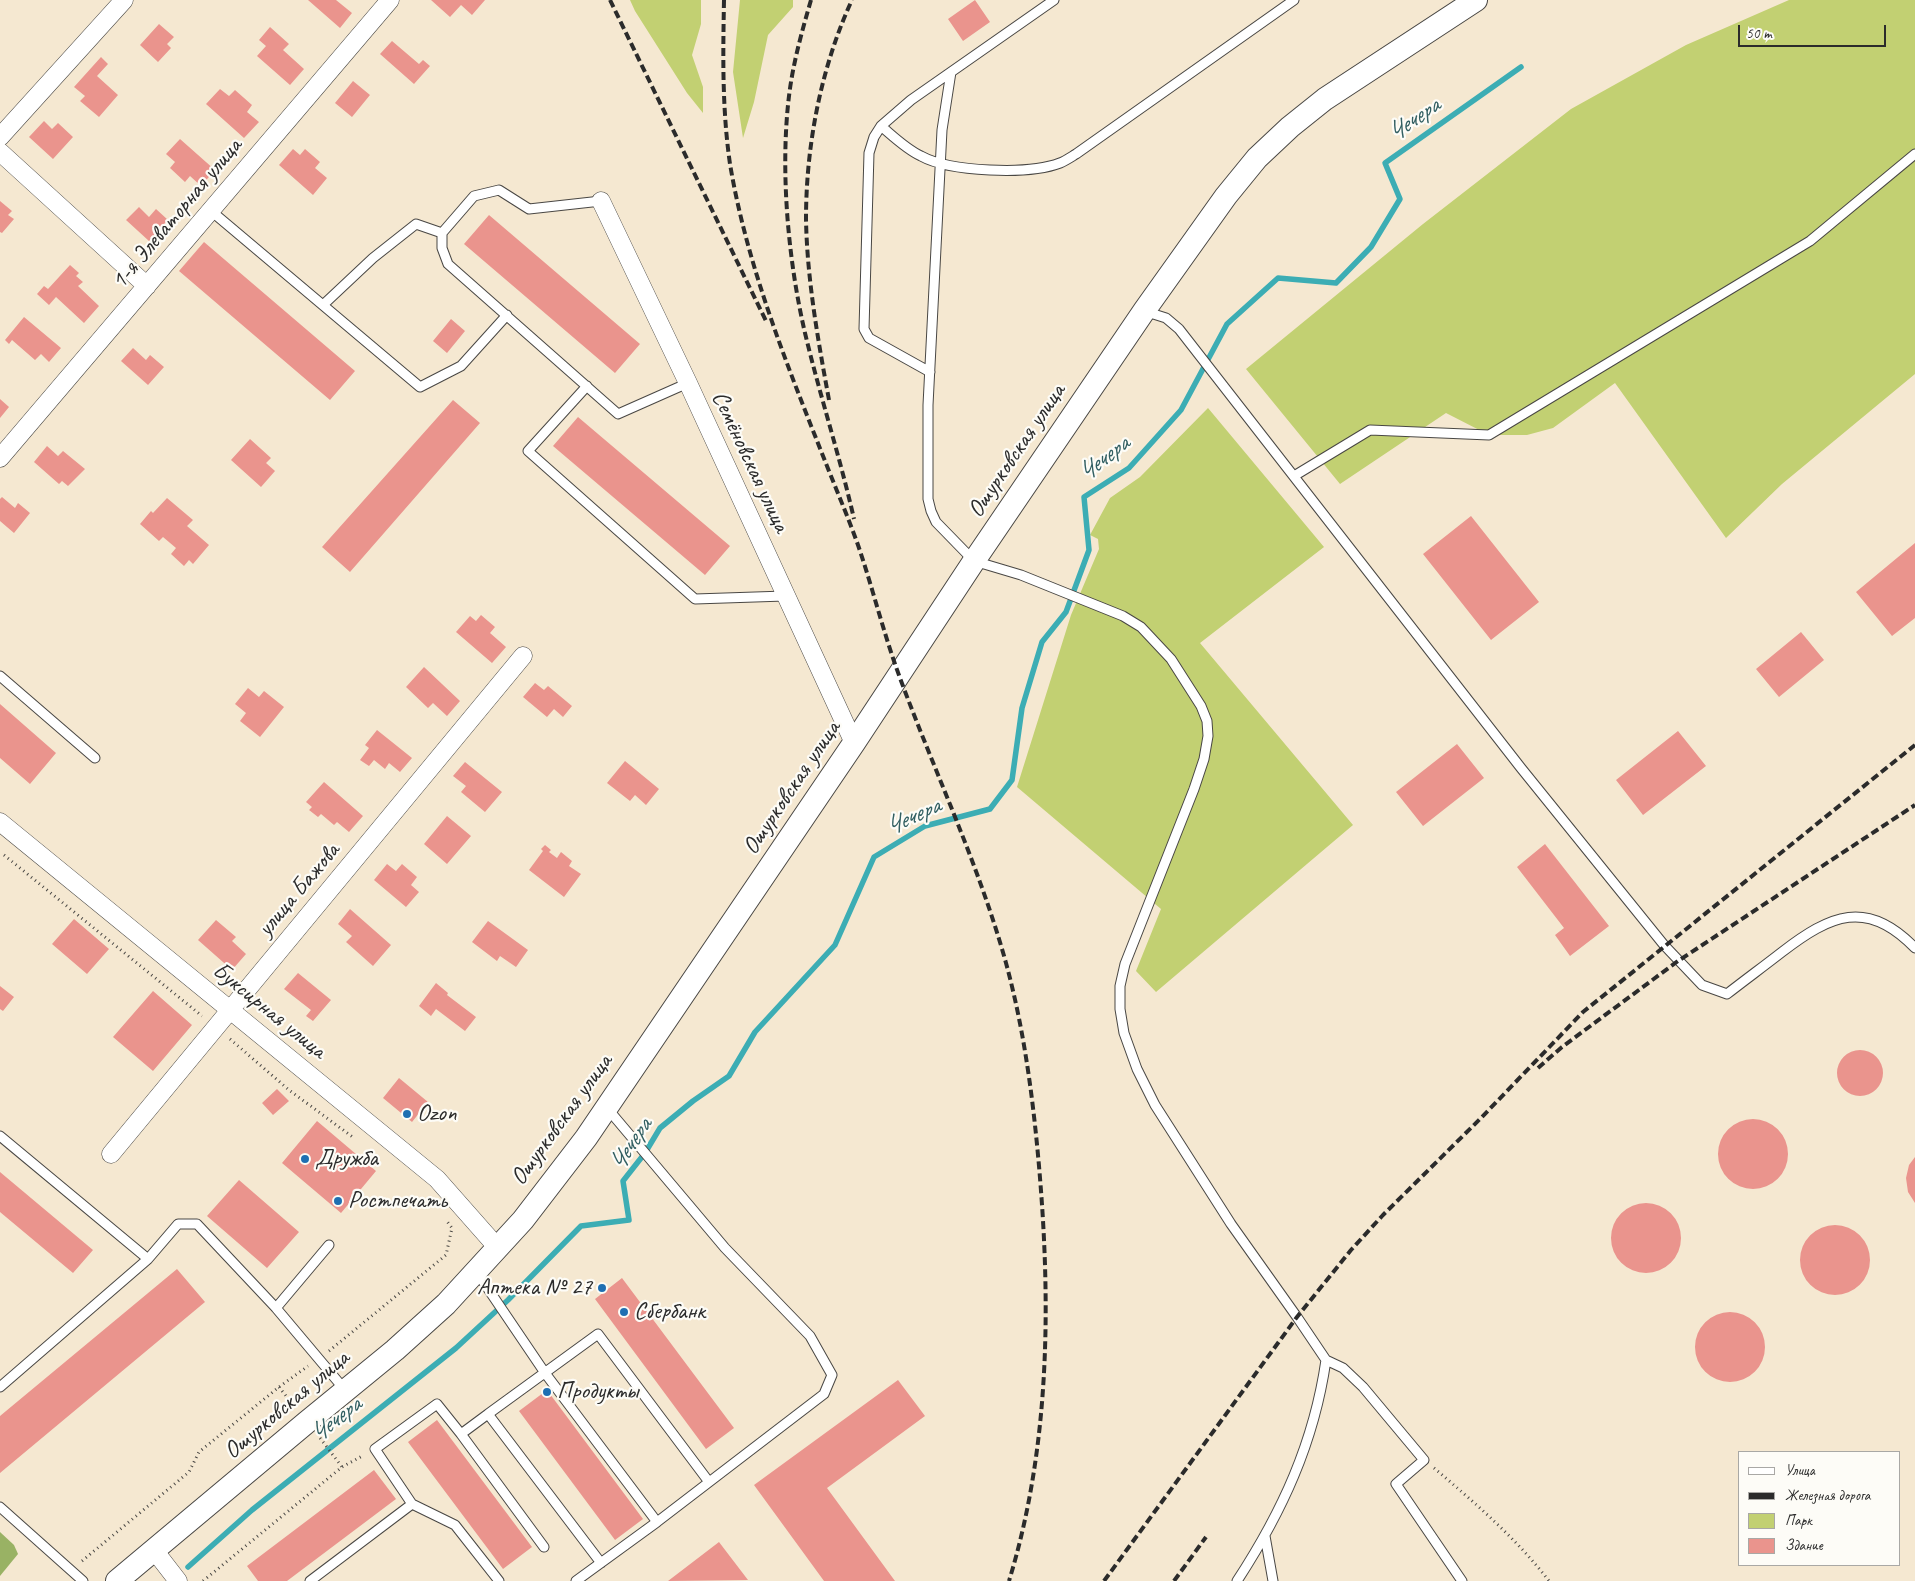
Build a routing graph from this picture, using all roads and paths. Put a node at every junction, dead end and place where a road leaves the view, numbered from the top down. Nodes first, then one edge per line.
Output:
1 (124, 0) edge
2 (390, 0) edge
3 (1054, 0) edge
4 (1294, 0) edge
5 (1476, 0) edge
6 (951, 72) junction
7 (881, 126) junction
8 (0, 137) edge
9 (0, 152) edge
10 (1915, 154) edge
11 (940, 164) junction
12 (601, 201) joint
13 (210, 210) junction
14 (442, 233) junction
15 (147, 286) junction
16 (323, 305) junction
17 (1144, 311) junction
18 (507, 315) junction
19 (930, 372) junction
20 (688, 383) junction
21 (587, 386) junction
22 (0, 458) edge
23 (1294, 476) junction
24 (974, 561) junction
25 (785, 596) junction
26 (523, 656) dead end
27 (0, 676) edge
28 (854, 743) junction
29 (96, 758) dead end
30 (0, 822) edge
31 (4, 854) dead end
32 (1915, 948) edge
33 (230, 1010) junction
34 (216, 1027) junction
35 (607, 1107) junction
36 (0, 1136) edge
37 (361, 1143) dead end
38 (110, 1154) dead end
39 (440, 1212) dead end
40 (329, 1245) dead end
41 (497, 1247) junction
42 (148, 1260) junction
43 (476, 1271) junction
44 (276, 1308) junction
45 (319, 1359) junction
46 (1326, 1360) junction
47 (545, 1373) junction
48 (0, 1387) edge
49 (346, 1390) junction
50 (488, 1414) junction
51 (461, 1434) junction
52 (324, 1444) dead end
53 (375, 1449) junction
54 (1424, 1460) junction
55 (342, 1467) junction
56 (709, 1482) junction
57 (412, 1504) junction
58 (0, 1507) edge
59 (656, 1522) junction
60 (1265, 1536) junction
61 (544, 1547) dead end
62 (154, 1550) junction
63 (600, 1563) junction
64 (71, 1570) junction
65 (83, 1581) edge
66 (117, 1581) edge
67 (178, 1581) edge
68 (204, 1581) edge
69 (310, 1581) edge
70 (499, 1581) edge
71 (576, 1581) edge
72 (1237, 1581) edge
73 (1273, 1581) edge
74 (1462, 1581) edge
75 (1549, 1581) edge

1 - 8 street
2 - 13 street, 1-я Элеваторная улица
3 - 6 lane
4 - 11 lane
5 - 17 street, Ошурковская улица
6 - 7 lane
6 - 11 lane
7 - 11 lane
7 - 19 lane
9 - 15 street
10 - 23 lane
11 - 19 lane
12 - 14 lane
12 - 20 street, Семёновская улица
13 - 15 street, 1-я Элеваторная улица
13 - 16 lane
14 - 16 lane
14 - 18 lane
15 - 22 street, 1-я Элеваторная улица
16 - 18 lane
17 - 23 lane
17 - 24 street, Ошурковская улица
18 - 21 lane
19 - 24 lane
20 - 21 lane
20 - 25 street, Семёновская улица
21 - 25 lane
23 - 32 lane
24 - 28 street, Ошурковская улица
24 - 46 lane
25 - 28 street, Семёновская улица
26 - 33 street, улица Бажова
27 - 29 lane
28 - 35 street, Ошурковская улица
30 - 33 street, Буксирная улица
31 - 34 path
33 - 34 street, улица Бажова
33 - 41 street, Буксирная улица
34 - 37 path
34 - 38 street, улица Бажова
35 - 41 street, Ошурковская улица
35 - 56 lane
36 - 42 lane
39 - 45 path
40 - 44 lane
41 - 43 street, Ошурковская улица
42 - 44 lane
42 - 48 lane
43 - 47 lane
43 - 49 street, Ошурковская улица
44 - 45 lane
45 - 49 lane
45 - 64 path
46 - 54 lane
46 - 60 lane
47 - 50 lane
47 - 56 lane
47 - 59 lane
49 - 62 street, Ошурковская улица
50 - 51 lane
50 - 63 lane
51 - 53 lane
51 - 61 lane
52 - 55 path
53 - 55 path
53 - 57 lane
54 - 74 lane
54 - 75 path
55 - 68 path
56 - 59 lane
57 - 69 lane
57 - 70 lane
58 - 64 lane
59 - 63 lane
60 - 72 lane
60 - 73 lane
62 - 66 street, Ошурковская улица
62 - 67 street
63 - 71 lane
64 - 65 lane

